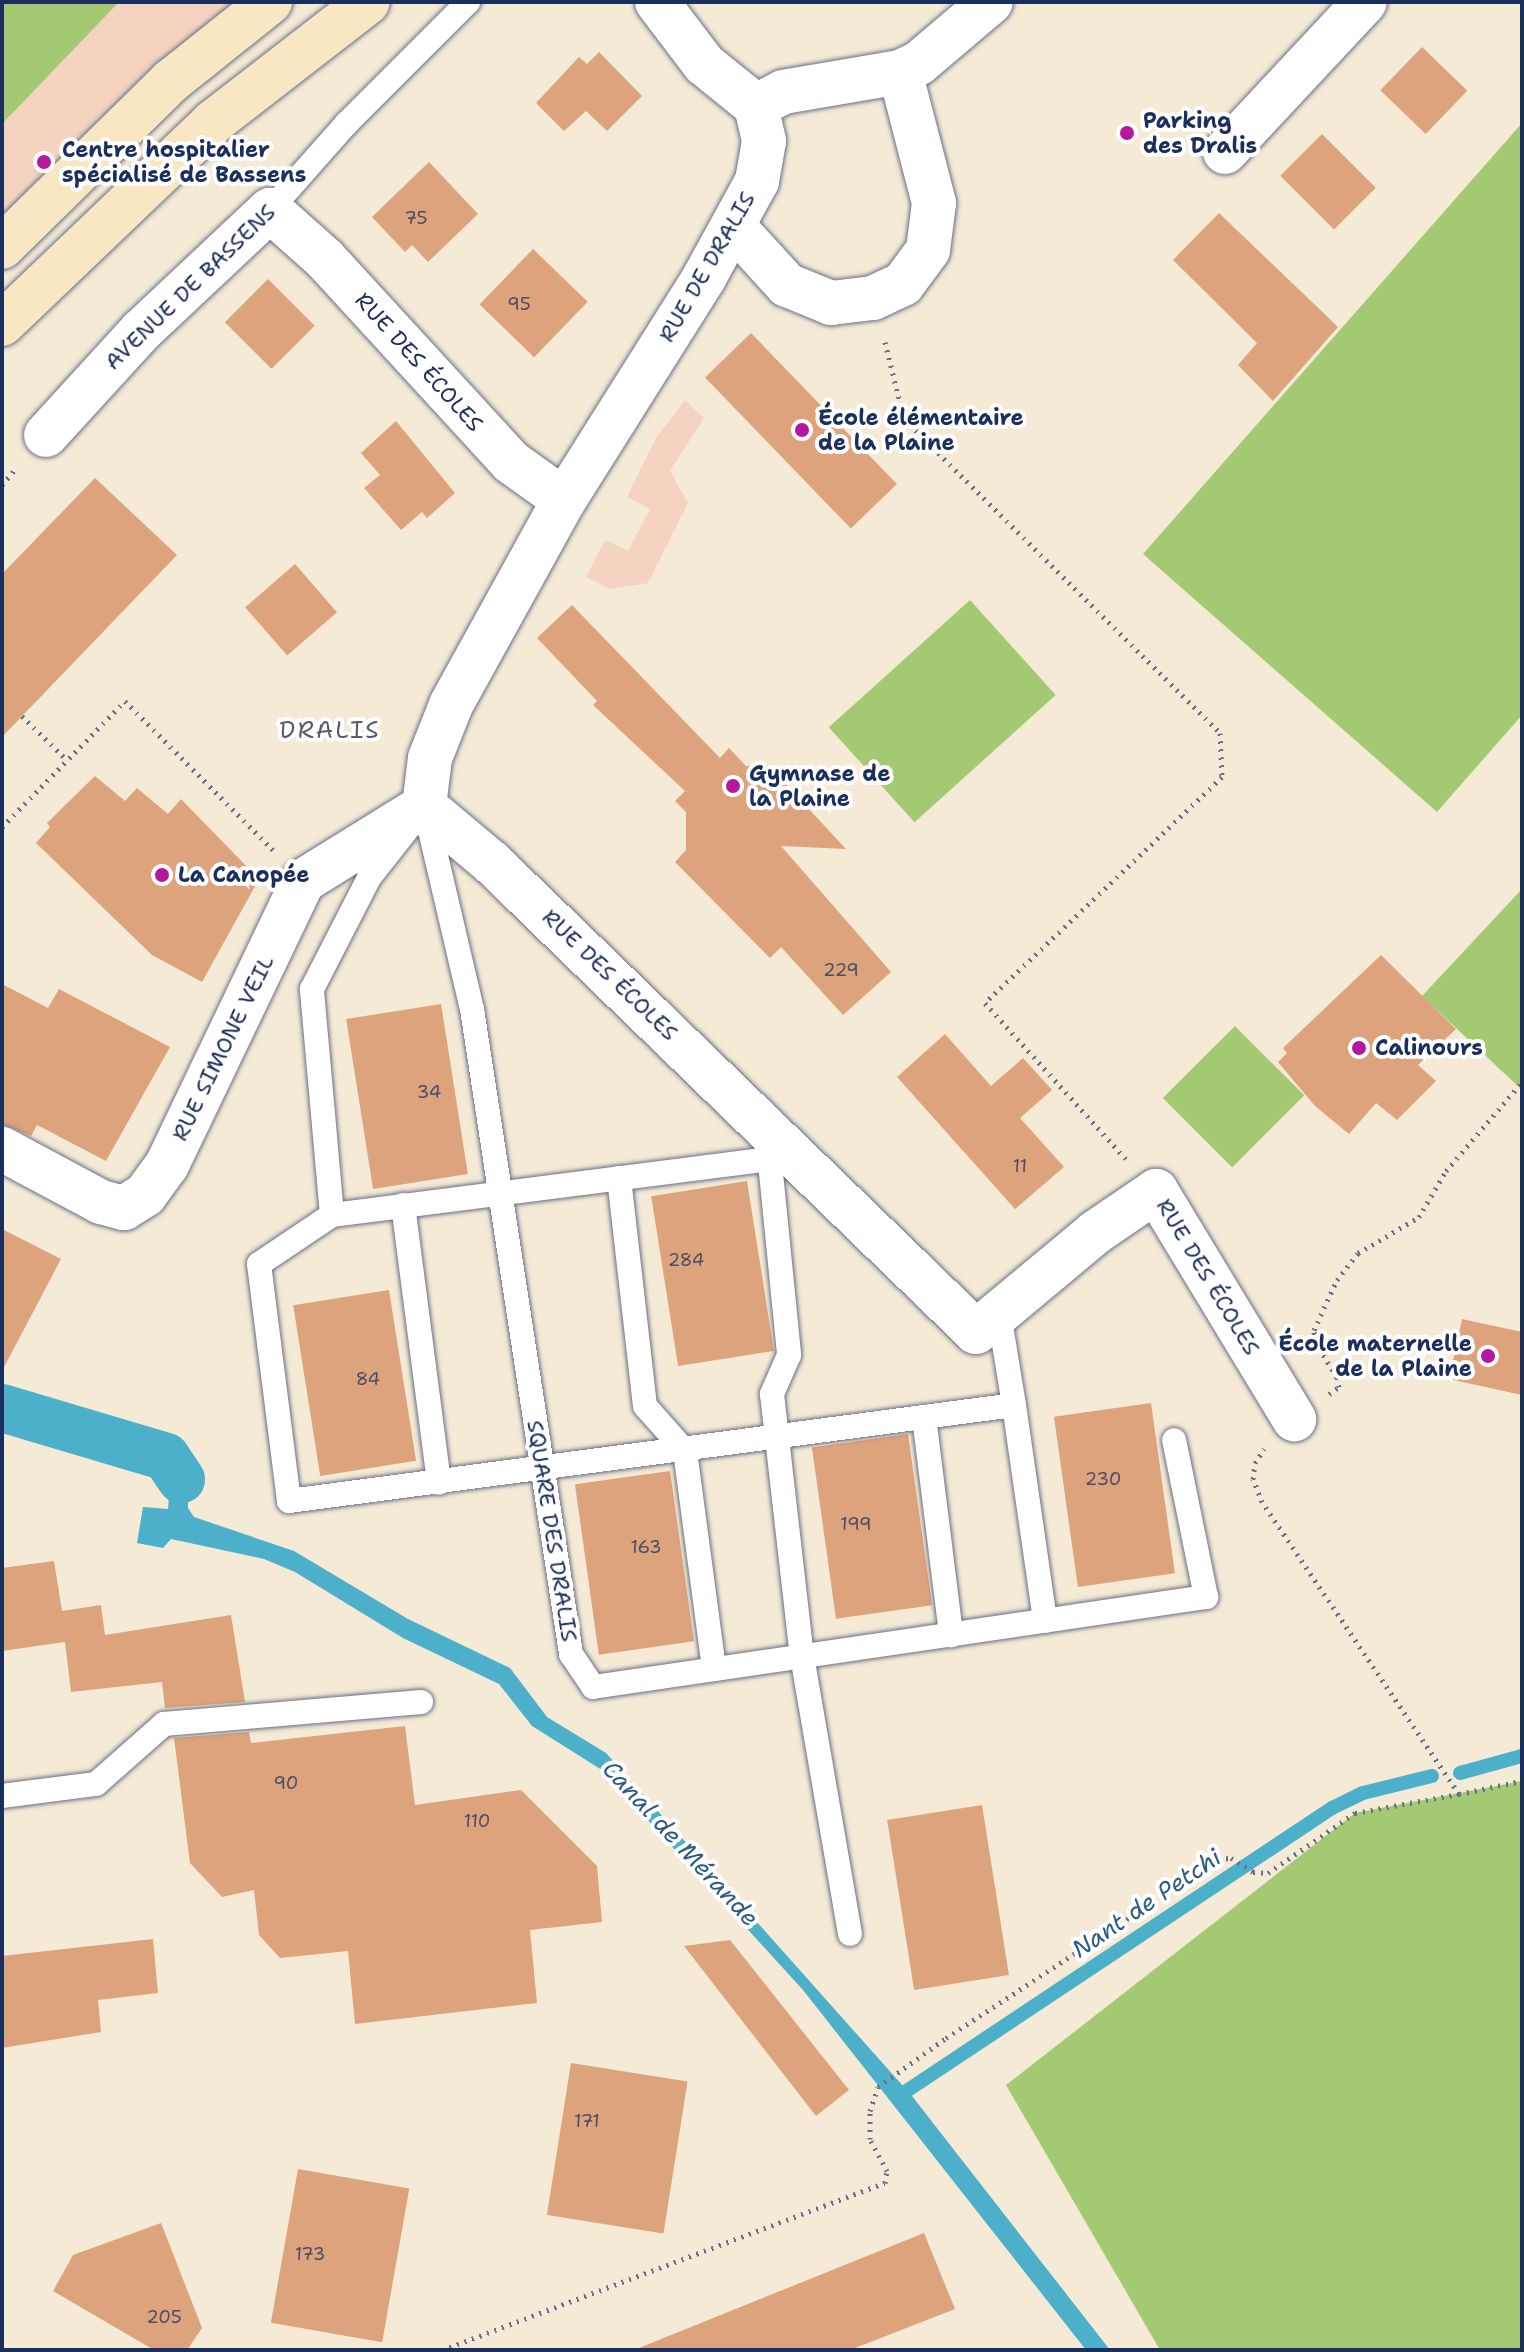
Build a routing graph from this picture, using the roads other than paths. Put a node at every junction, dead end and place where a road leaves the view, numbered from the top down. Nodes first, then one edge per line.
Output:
1 (270, 2) edge
2 (368, 2) edge
3 (468, 2) edge
4 (657, 2) edge
5 (991, 2) edge
6 (1365, 2) edge
7 (900, 72) junction
8 (756, 106) junction
9 (1225, 152) dead end
10 (270, 210) junction
11 (734, 227) junction
12 (2, 247) edge
13 (2, 324) edge
14 (46, 435) dead end
15 (564, 500) junction
16 (424, 806) junction
17 (768, 1143) junction
18 (2, 1149) edge
19 (619, 1178) junction
20 (500, 1192) junction
21 (403, 1205) junction
22 (332, 1215) junction
23 (999, 1313) junction
24 (1014, 1405) junction
25 (924, 1417) junction
26 (1294, 1419) road end
27 (777, 1437) junction
28 (1174, 1440) dead end
29 (685, 1451) junction
30 (543, 1471) junction
31 (439, 1483) junction
32 (1045, 1621) junction
33 (951, 1635) junction
34 (802, 1656) junction
35 (714, 1669) junction
36 (421, 1702) dead end
37 (2, 1796) edge
38 (850, 1934) dead end

1 - 12 main road
2 - 13 main road
3 - 10 lane, AVENUE DE BASSENS
4 - 8 street
5 - 7 street
6 - 9 street
7 - 8 street
7 - 11 street
8 - 11 street, RUE DE DRALIS
10 - 14 street, AVENUE DE BASSENS
10 - 15 street, RUE DES ÉCOLES
11 - 15 street, RUE DE DRALIS
15 - 16 street
16 - 17 street, RUE DES ÉCOLES
16 - 18 street, RUE SIMONE VEIL
16 - 20 lane, SQUARE DES DRALIS
16 - 22 lane
17 - 19 lane
17 - 23 street, RUE DES ÉCOLES
17 - 27 lane
19 - 20 lane
19 - 29 lane
20 - 21 lane
20 - 30 lane, SQUARE DES DRALIS
21 - 22 lane
21 - 31 lane
22 - 31 lane
23 - 24 lane
23 - 26 street, RUE DES ÉCOLES
24 - 25 lane
24 - 32 lane
25 - 27 lane
25 - 33 lane
27 - 29 lane
27 - 34 lane
28 - 32 lane, SQUARE DES DRALIS
29 - 30 lane
29 - 35 lane
30 - 31 lane
30 - 35 lane, SQUARE DES DRALIS
32 - 33 lane, SQUARE DES DRALIS
33 - 34 lane, SQUARE DES DRALIS
34 - 35 lane, SQUARE DES DRALIS
34 - 38 lane
36 - 37 lane

